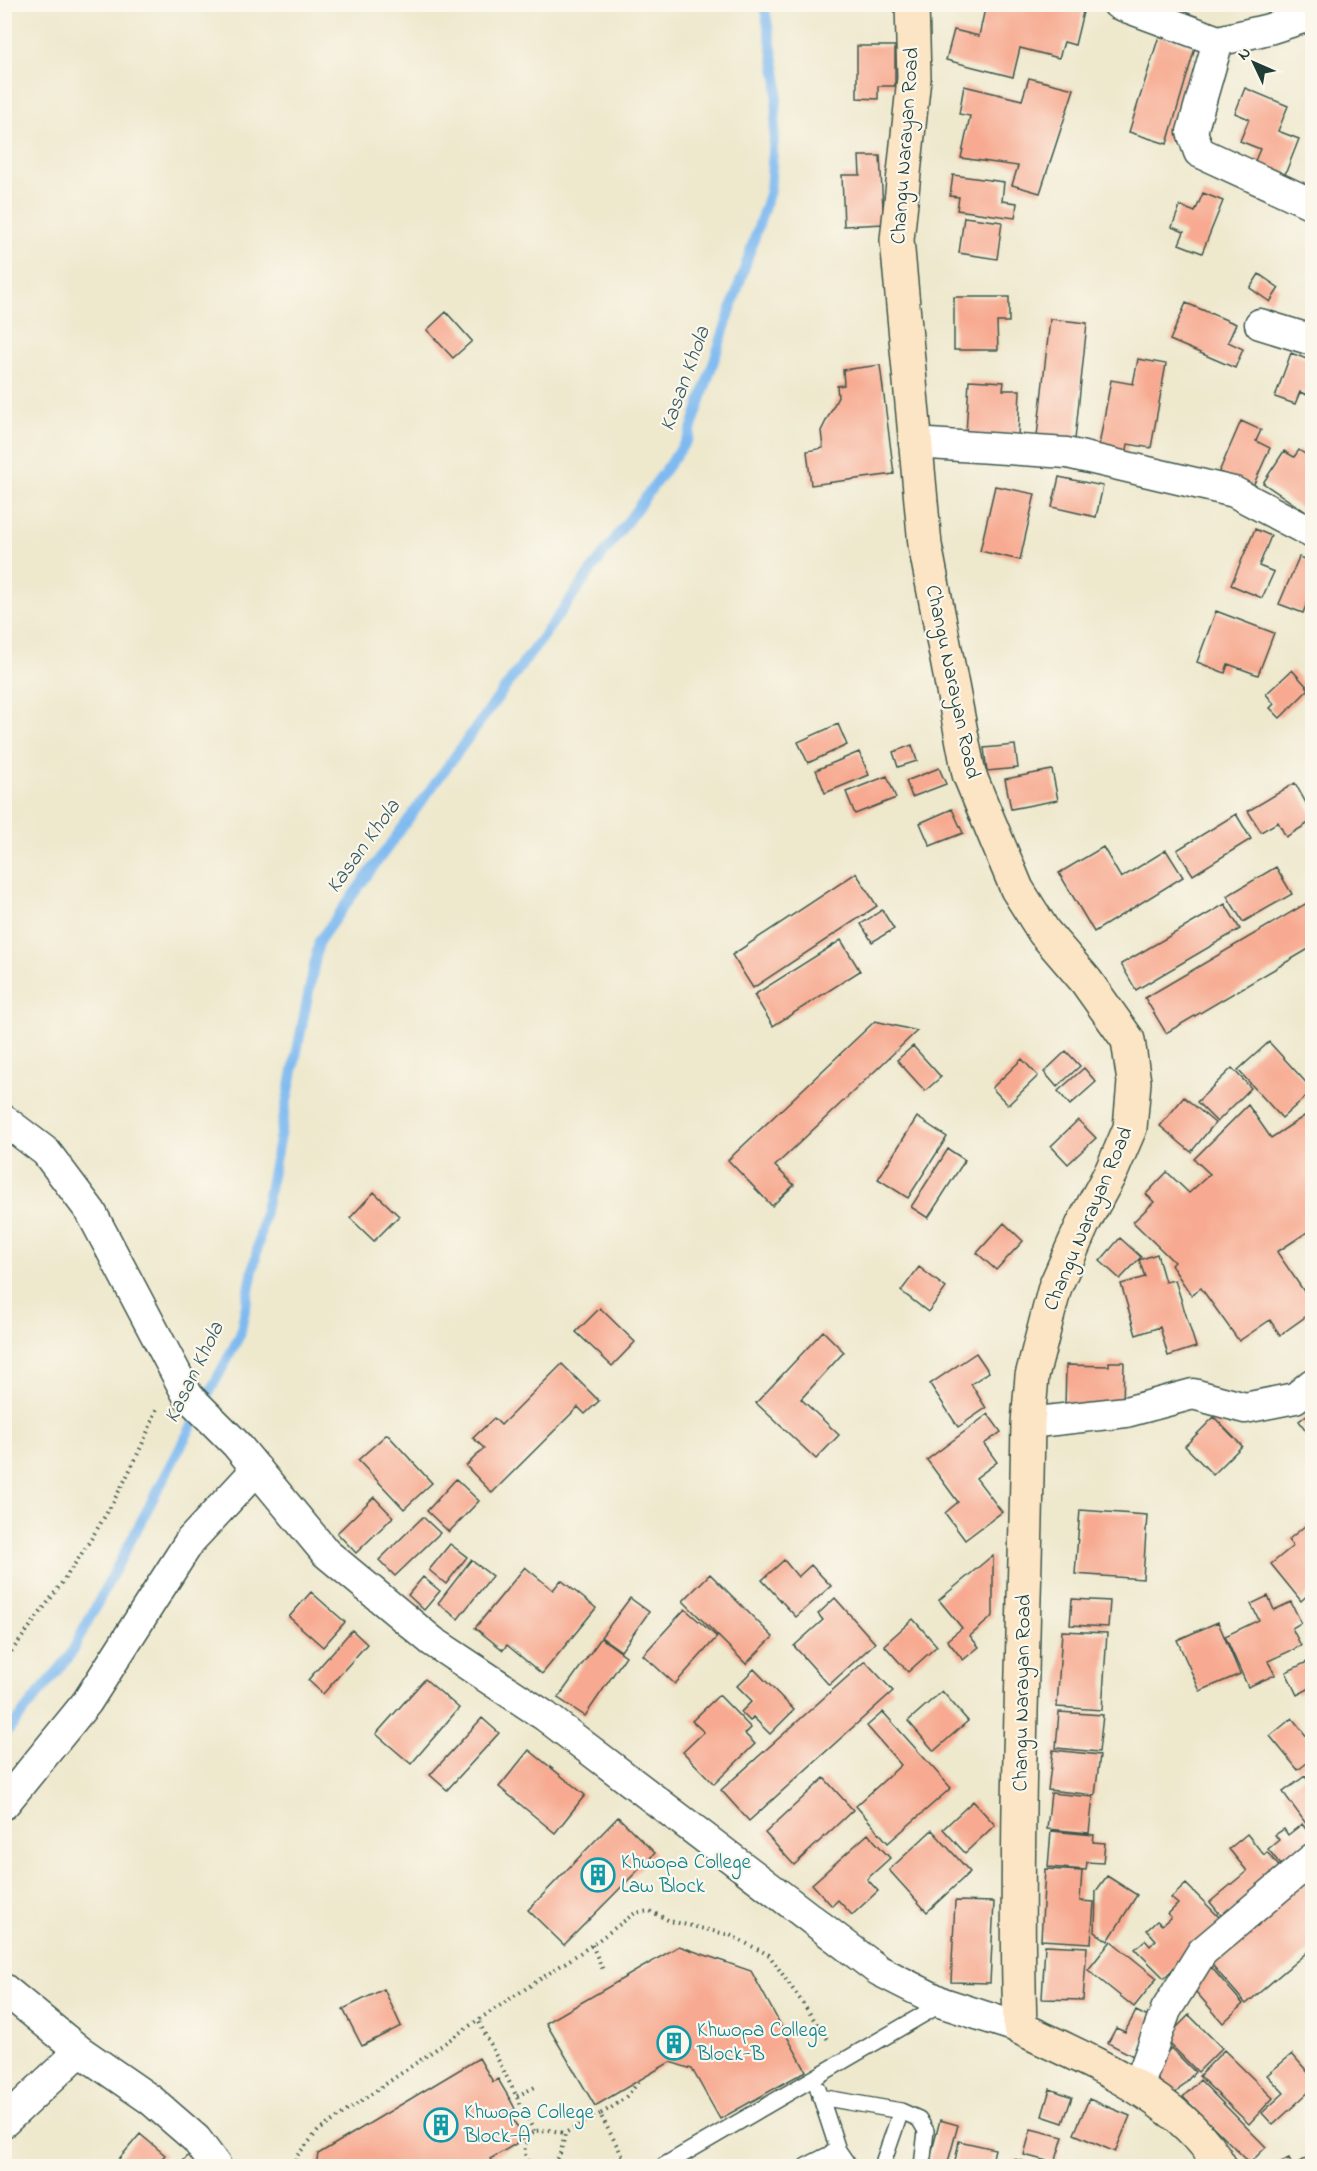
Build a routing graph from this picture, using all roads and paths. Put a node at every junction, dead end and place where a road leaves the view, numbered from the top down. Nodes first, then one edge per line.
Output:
1 (912, 4) edge
2 (1118, 4) edge
3 (1312, 15) edge
4 (1218, 41) junction
5 (1312, 204) edge
6 (1260, 324) dead end
7 (1312, 340) edge
8 (914, 443) junction
9 (1312, 533) edge
10 (4, 1120) edge
11 (173, 1365) junction
12 (1312, 1384) edge
13 (1028, 1424) junction
14 (257, 1469) junction
15 (4, 1661) edge
16 (4, 1804) edge
17 (1312, 1859) edge
18 (592, 1945) junction
19 (603, 1970) dead end
20 (4, 1989) edge
21 (943, 2003) junction
22 (478, 2020) junction
23 (1020, 2028) junction
24 (80, 2052) junction
25 (843, 2061) junction
26 (815, 2077) junction
27 (639, 2080) dead end
28 (537, 2086) dead end
29 (1138, 2087) junction
30 (517, 2096) junction
31 (820, 2097) junction
32 (901, 2111) junction
33 (600, 2114) junction
34 (4, 2122) edge
35 (534, 2131) junction
36 (565, 2133) junction
37 (838, 2150) junction
38 (528, 2161) junction
39 (216, 2166) edge
40 (293, 2166) edge
41 (519, 2166) edge
42 (531, 2166) edge
43 (546, 2166) edge
44 (628, 2166) edge
45 (663, 2166) edge
46 (806, 2166) edge
47 (849, 2166) edge
48 (882, 2166) edge
49 (922, 2166) edge
50 (1220, 2166) edge

1 - 8 main road, Changu Narayan Road
2 - 4 street
3 - 4 street
4 - 5 street
6 - 7 street
8 - 9 street
8 - 13 main road, Changu Narayan Road
10 - 11 street
11 - 14 street
11 - 15 path
12 - 13 street
13 - 23 main road, Changu Narayan Road
14 - 16 street
14 - 21 street
17 - 29 street
18 - 19 path
18 - 22 path
18 - 25 path
20 - 24 street
21 - 23 street
21 - 25 lane
22 - 30 path
22 - 40 path
23 - 29 main road
24 - 34 street
24 - 39 street
25 - 26 lane
26 - 31 lane
26 - 45 lane
27 - 33 path
28 - 30 path
29 - 50 main road
30 - 35 path
31 - 32 lane
31 - 37 lane
32 - 48 lane
32 - 49 lane
33 - 36 path
33 - 44 path
35 - 36 path
35 - 38 path
36 - 43 path
37 - 46 lane
37 - 47 lane
38 - 41 path
38 - 42 path

